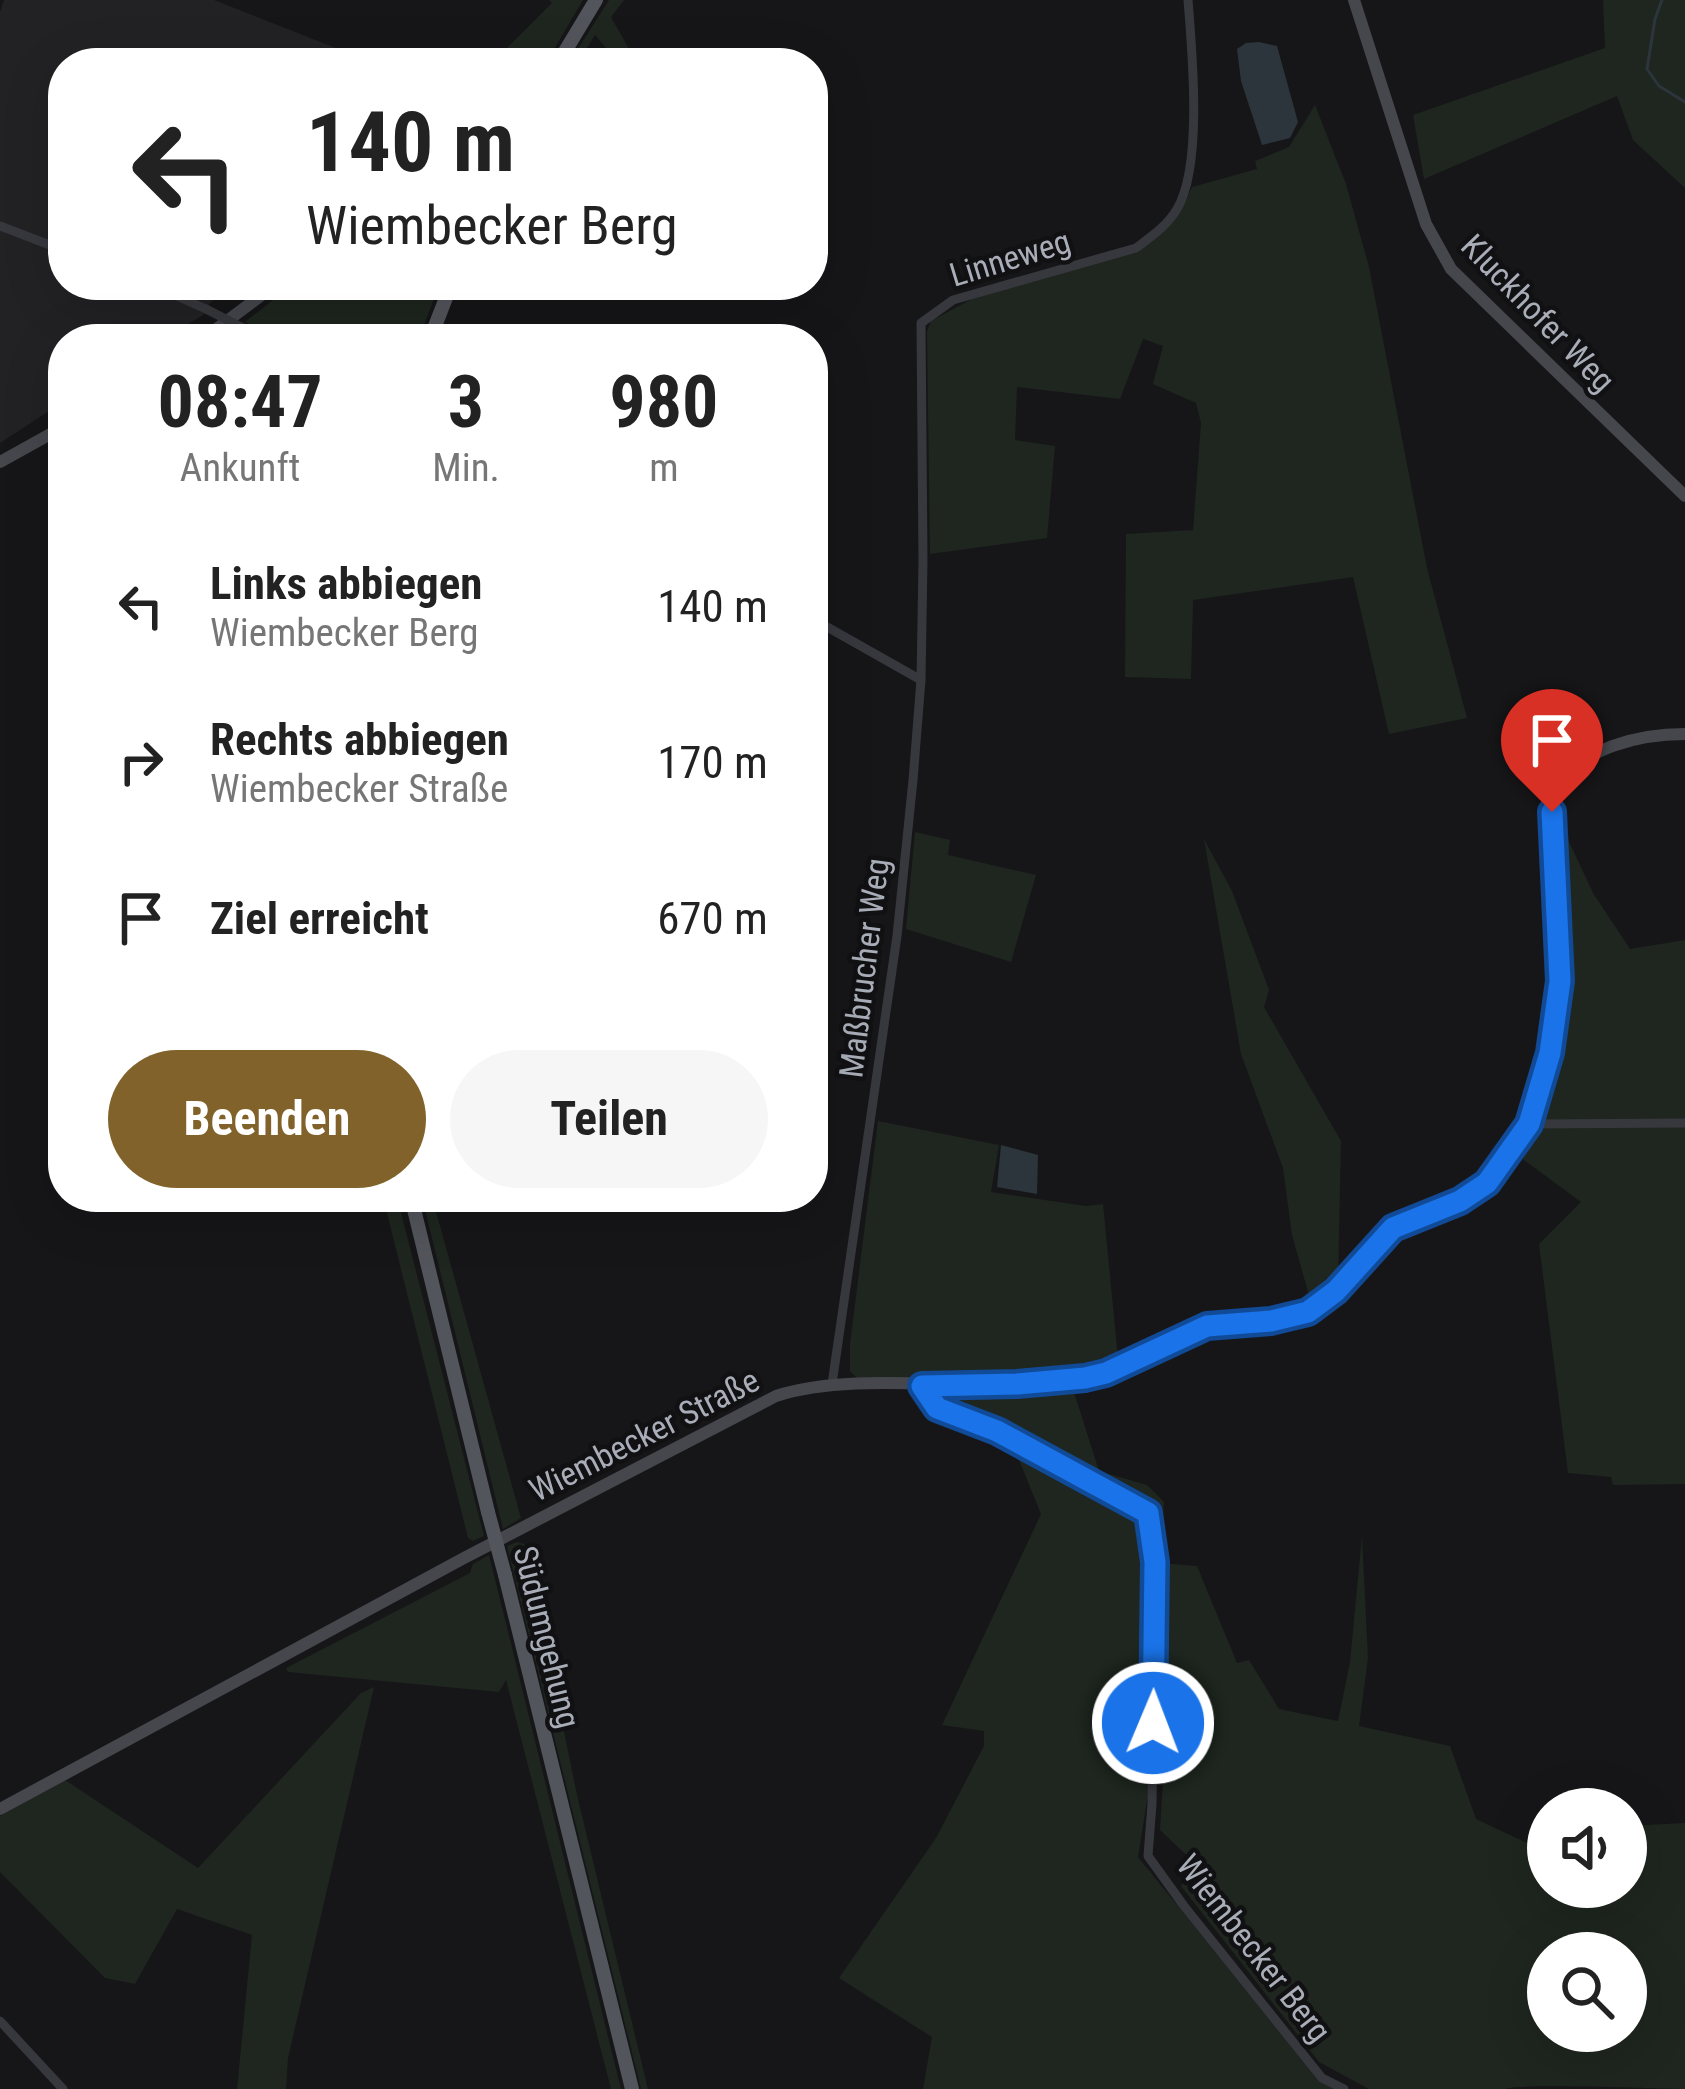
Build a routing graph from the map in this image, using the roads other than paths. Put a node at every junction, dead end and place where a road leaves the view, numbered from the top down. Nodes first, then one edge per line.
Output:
1 (596, 0) edge
2 (1188, 0) edge
3 (1354, 0) edge
4 (567, 48) edge
5 (0, 226) edge
6 (48, 244) edge
7 (186, 300) edge
8 (255, 300) edge
9 (223, 324) edge
10 (237, 324) edge
11 (48, 435) edge
12 (0, 462) edge
13 (1685, 496) edge
14 (828, 627) edge
15 (921, 680) junction
16 (1685, 734) edge
17 (1685, 1123) edge
18 (1529, 1124) junction
19 (415, 1212) edge
20 (832, 1384) junction
21 (922, 1386) junction
22 (0, 1809) edge
23 (0, 2021) edge
24 (63, 2089) edge
25 (632, 2089) edge
26 (1344, 2089) edge

1 - 4 main road
2 - 15 street, Linneweg
3 - 13 street, Kluckhofer Weg
5 - 6 street
7 - 10 street, bridge
8 - 9 street
11 - 12 street
14 - 15 street
15 - 20 street, Maßbrucher Weg
16 - 18 street, Wiembecker Straße
17 - 18 street
18 - 21 street, Wiembecker Straße
19 - 25 main road, Südumgehung, bridge
20 - 21 street, Wiembecker Straße
20 - 22 street, Wiembecker Straße
21 - 26 street, Wiembecker Berg
23 - 24 street

